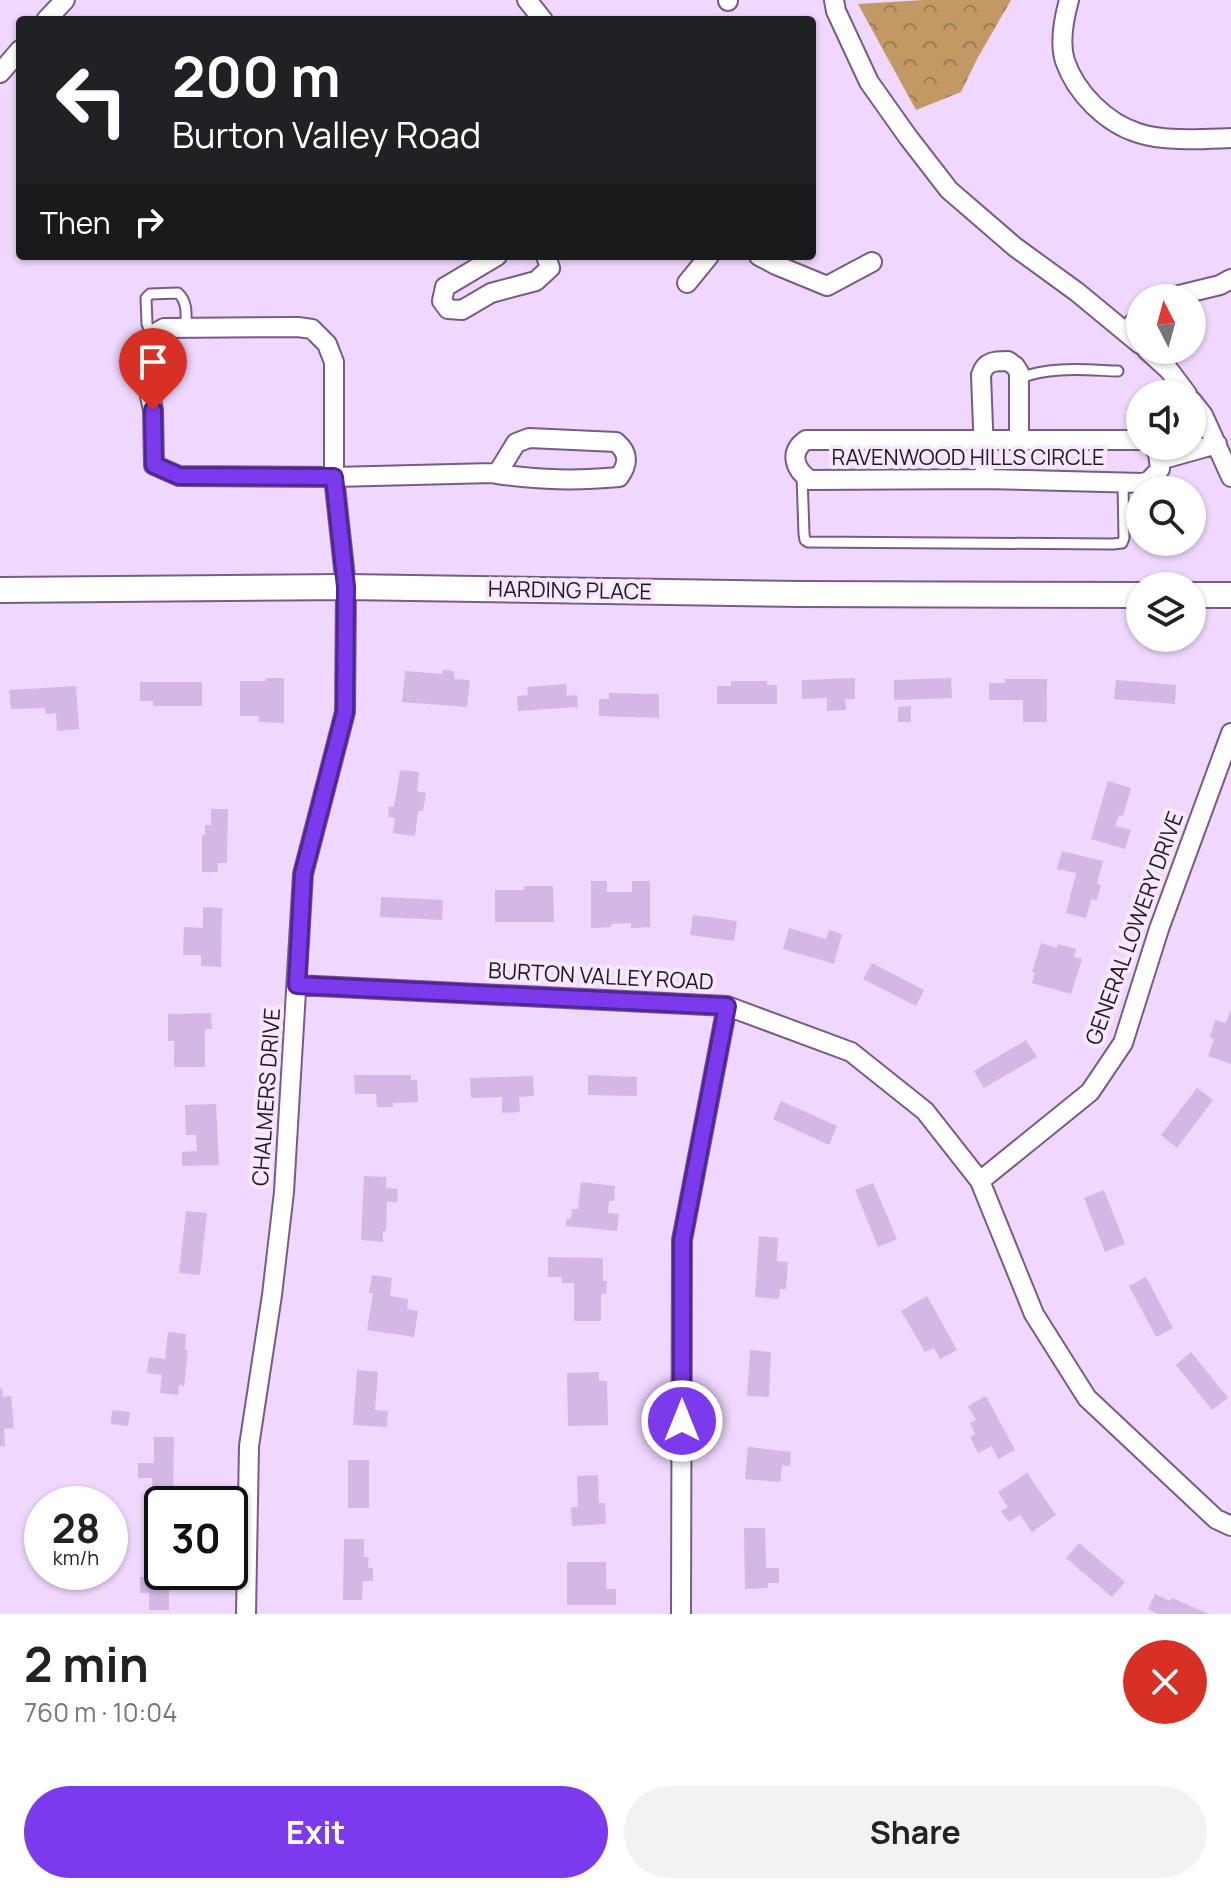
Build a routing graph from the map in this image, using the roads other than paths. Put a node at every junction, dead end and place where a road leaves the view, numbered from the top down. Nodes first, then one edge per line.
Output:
1 (65, 0) edge
2 (527, 0) edge
3 (834, 0) edge
4 (1069, 0) edge
5 (52, 16) edge
6 (540, 16) edge
7 (16, 55) edge
8 (0, 73) edge
9 (1231, 138) edge
10 (490, 260) edge
11 (547, 260) edge
12 (706, 260) edge
13 (768, 260) edge
14 (872, 262) dead end
15 (1231, 279) edge
16 (687, 283) dead end
17 (1206, 288) edge
18 (186, 328) junction
19 (1126, 332) edge
20 (152, 335) junction
21 (1162, 364) edge
22 (1118, 371) dead end
23 (1020, 378) junction
24 (1176, 380) edge
25 (1206, 421) edge
26 (983, 440) junction
27 (1019, 440) junction
28 (1126, 440) edge
29 (1217, 444) junction
30 (1206, 446) edge
31 (1158, 460) edge
32 (497, 474) junction
33 (802, 475) junction
34 (334, 477) junction
35 (1231, 477) edge
36 (985, 479) junction
37 (1123, 483) junction
38 (346, 587) junction
39 (0, 590) edge
40 (1126, 595) edge
41 (1206, 595) edge
42 (1231, 595) edge
43 (1231, 733) edge
44 (297, 985) junction
45 (727, 1006) junction
46 (980, 1181) junction
47 (1231, 1526) edge
48 (246, 1614) edge
49 (681, 1614) edge

1 - 5 street
2 - 6 street
3 - 19 street
4 - 9 street
7 - 8 street
10 - 11 street
12 - 16 street
13 - 14 street
15 - 17 street
18 - 20 street, CHALMERS DRIVE
18 - 20 lane
18 - 34 street, CHALMERS DRIVE
20 - 34 street
21 - 24 street
22 - 23 lane
23 - 26 street
23 - 27 street
25 - 29 street
26 - 27 street, RAVENWOOD HILLS CIRCLE
26 - 33 street, RAVENWOOD HILLS CIRCLE
26 - 36 street
27 - 28 street, RAVENWOOD HILLS CIRCLE
29 - 30 street, RAVENWOOD HILLS CIRCLE
29 - 35 street
31 - 37 street, RAVENWOOD HILLS CIRCLE
32 - 32 street
32 - 34 street
33 - 36 street, RAVENWOOD HILLS CIRCLE
33 - 37 lane
34 - 38 street, CHALMERS DRIVE
36 - 37 street, RAVENWOOD HILLS CIRCLE
38 - 39 main road, HARDING PLACE
38 - 40 main road, HARDING PLACE
38 - 44 street, CHALMERS DRIVE
41 - 42 main road
43 - 46 street, GENERAL LOWERY DRIVE
44 - 45 street, BURTON VALLEY ROAD
44 - 48 street, CHALMERS DRIVE
45 - 46 street, BURTON VALLEY ROAD
45 - 49 street
46 - 47 street, BURTON VALLEY ROAD

